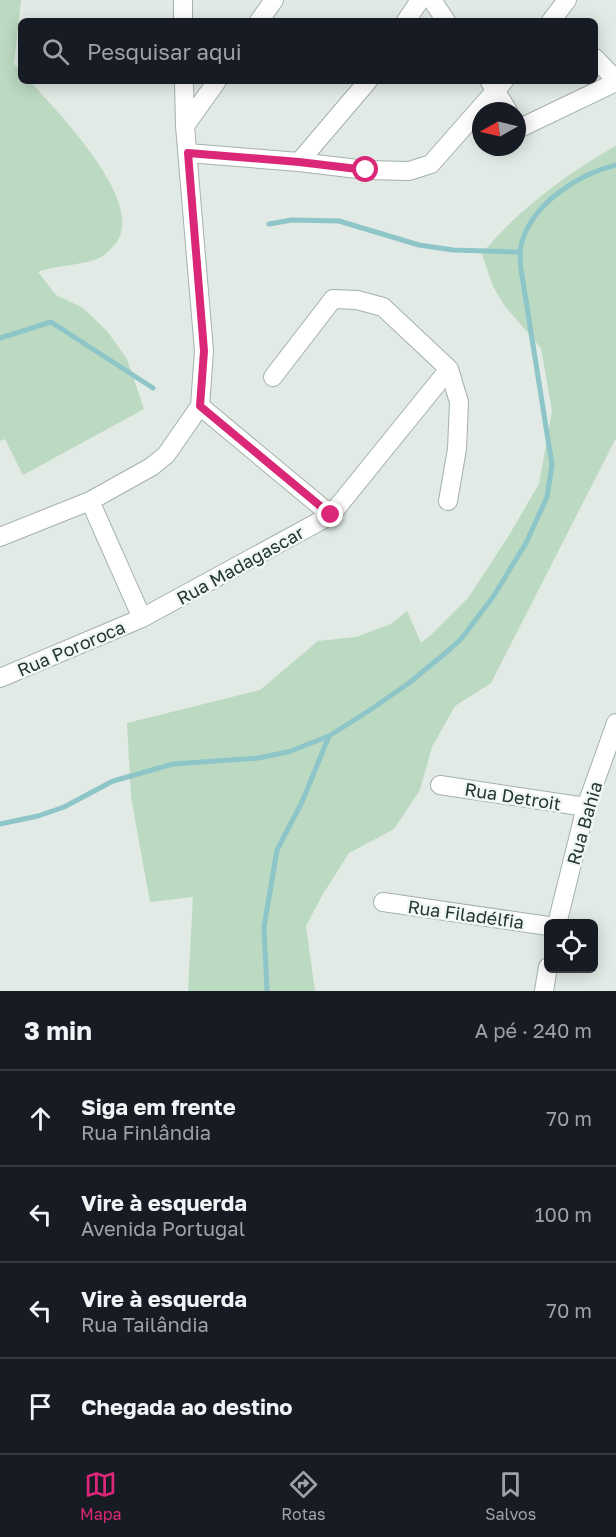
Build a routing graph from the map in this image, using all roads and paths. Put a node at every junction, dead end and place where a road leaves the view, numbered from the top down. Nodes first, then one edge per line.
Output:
1 (183, 0) edge
2 (274, 0) edge
3 (420, 0) edge
4 (432, 0) edge
5 (567, 0) edge
6 (183, 18) edge
7 (261, 18) edge
8 (408, 18) edge
9 (444, 18) edge
10 (556, 18) edge
11 (598, 61) edge
12 (616, 81) edge
13 (184, 84) edge
14 (215, 84) edge
15 (365, 84) edge
16 (496, 84) edge
17 (504, 102) edge
18 (526, 125) edge
19 (185, 126) junction
20 (188, 153) junction
21 (299, 162) junction
22 (449, 369) junction
23 (273, 377) dead end
24 (200, 406) junction
25 (90, 501) junction
26 (448, 501) dead end
27 (331, 515) junction
28 (0, 537) edge
29 (142, 618) junction
30 (0, 678) edge
31 (616, 723) edge
32 (440, 785) dead end
33 (586, 807) junction
34 (383, 902) dead end
35 (558, 919) edge
36 (544, 925) edge
37 (548, 973) edge
38 (544, 991) edge

1 - 6 street
2 - 7 street
3 - 8 street
4 - 9 street
5 - 10 street
11 - 12 street
12 - 18 street
13 - 19 street
14 - 19 street
15 - 21 street
16 - 17 street
16 - 21 street
19 - 20 street
20 - 21 street
20 - 24 street
22 - 23 street
22 - 26 street
22 - 27 street, Rua Madagascar
24 - 25 street
24 - 27 street
25 - 28 street
25 - 29 street
27 - 29 street, Rua Madagascar
29 - 30 street, Rua Pororoca
31 - 33 street, Rua Bahia
32 - 33 street, Rua Detroit
33 - 35 street, Rua Bahia
34 - 36 street, Rua Filadélfia
37 - 38 street

